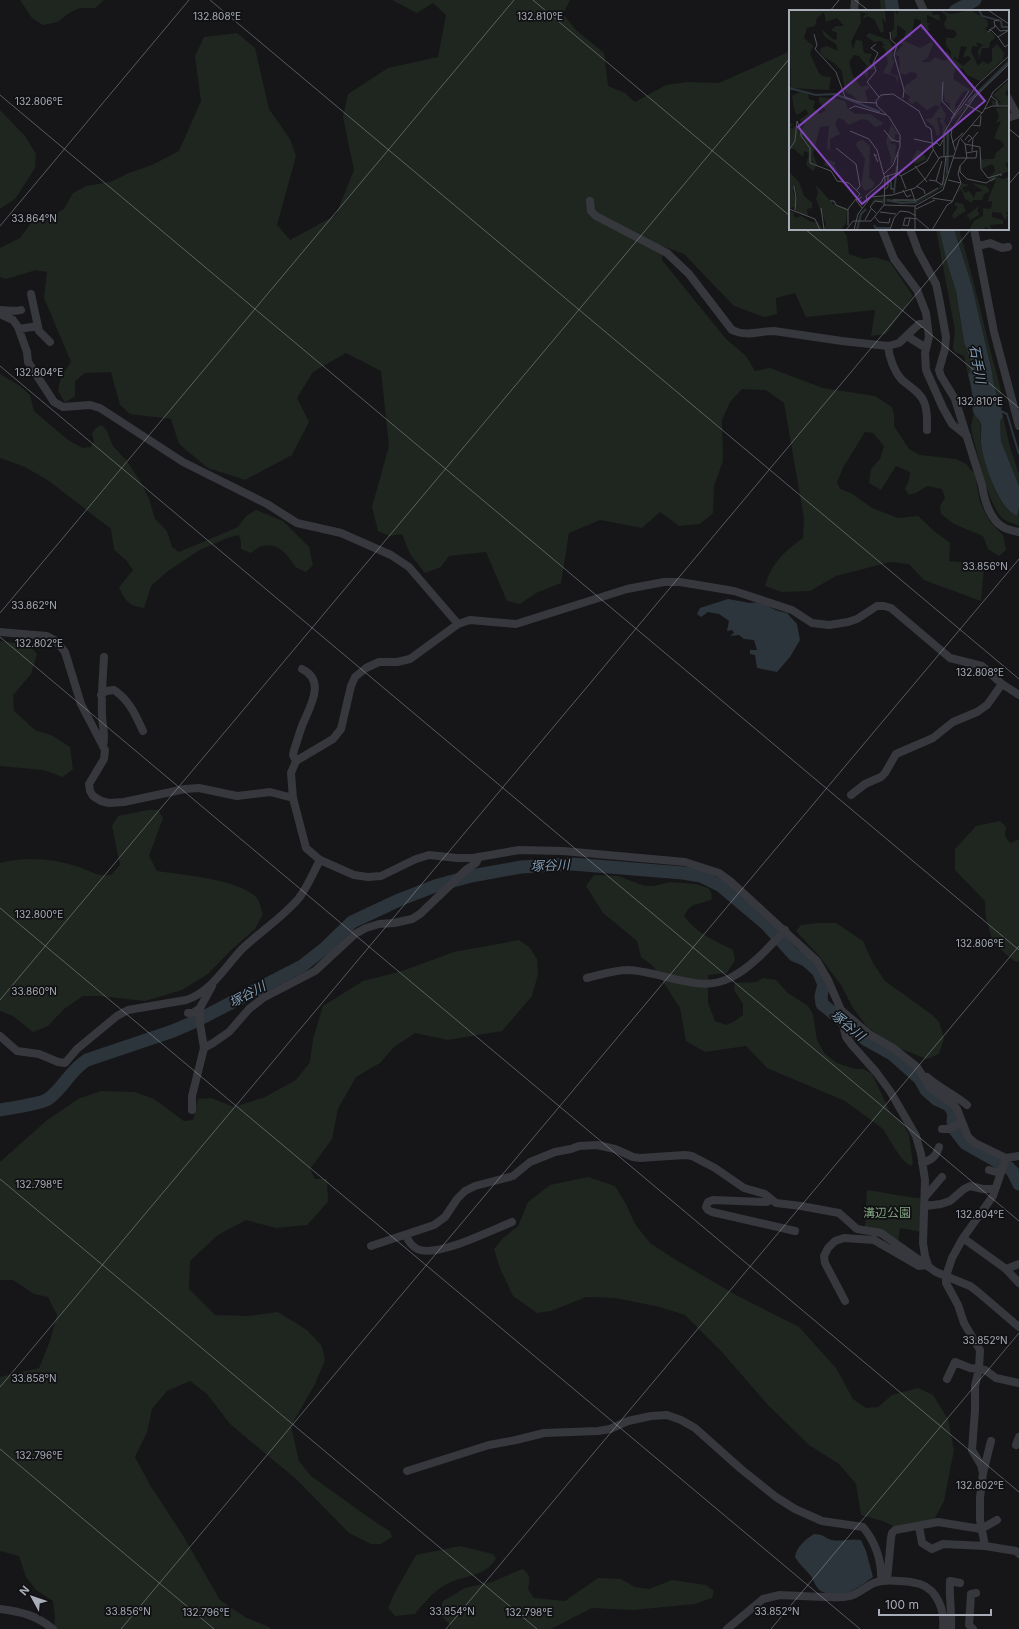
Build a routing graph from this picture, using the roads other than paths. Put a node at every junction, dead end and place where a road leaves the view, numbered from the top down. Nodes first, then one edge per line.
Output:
1 (855, 0) edge
2 (919, 0) edge
3 (854, 10) edge
4 (924, 10) edge
5 (1009, 100) edge
6 (1018, 114) edge
7 (590, 201) dead end
8 (882, 230) edge
9 (910, 230) edge
10 (974, 230) edge
11 (979, 246) junction
12 (1008, 247) dead end
13 (31, 294) dead end
14 (0, 310) edge
15 (22, 310) dead end
16 (0, 314) edge
17 (927, 324) junction
18 (38, 326) junction
19 (19, 330) junction
20 (907, 336) junction
21 (50, 342) dead end
22 (888, 346) junction
23 (926, 348) junction
24 (1019, 426) edge
25 (926, 430) dead end
26 (968, 437) junction
27 (1019, 532) edge
28 (458, 624) junction
29 (0, 632) edge
30 (104, 657) dead end
31 (302, 669) dead end
32 (1002, 684) junction
33 (1018, 692) edge
34 (101, 696) junction
35 (143, 731) dead end
36 (103, 746) junction
37 (296, 761) junction
38 (851, 795) dead end
39 (293, 798) junction
40 (479, 857) junction
41 (320, 860) junction
42 (783, 932) junction
43 (587, 978) dead end
44 (212, 982) junction
45 (841, 1012) junction
46 (188, 1013) dead end
47 (200, 1015) junction
48 (0, 1036) edge
49 (204, 1048) junction
50 (917, 1067) junction
51 (967, 1105) dead end
52 (192, 1110) dead end
53 (957, 1125) junction
54 (942, 1129) dead end
55 (939, 1147) dead end
56 (1019, 1156) edge
57 (922, 1164) junction
58 (1003, 1165) junction
59 (989, 1170) dead end
60 (942, 1177) dead end
61 (995, 1189) junction
62 (925, 1197) junction
63 (771, 1200) junction
64 (925, 1206) junction
65 (512, 1222) dead end
66 (795, 1231) dead end
67 (406, 1235) junction
68 (963, 1238) junction
69 (371, 1246) dead end
70 (1019, 1264) edge
71 (928, 1265) junction
72 (1006, 1269) junction
73 (946, 1276) junction
74 (1019, 1283) edge
75 (845, 1301) dead end
76 (1019, 1327) edge
77 (979, 1369) junction
78 (946, 1378) dead end
79 (1019, 1383) edge
80 (991, 1441) dead end
81 (407, 1471) dead end
82 (983, 1473) junction
83 (996, 1520) dead end
84 (919, 1526) junction
85 (981, 1529) junction
86 (985, 1546) junction
87 (1019, 1554) edge
88 (884, 1581) junction
89 (960, 1582) dead end
90 (976, 1594) dead end
91 (0, 1609) edge
92 (53, 1629) edge
93 (727, 1629) edge
94 (943, 1629) edge
95 (951, 1629) edge
96 (973, 1629) edge

1 - 3 street
2 - 4 street
5 - 6 street
7 - 22 street
8 - 17 street
9 - 26 street
10 - 11 street
11 - 12 street
11 - 24 street
13 - 18 street
14 - 15 street
16 - 19 street
17 - 20 street
17 - 23 street
18 - 19 street
18 - 21 street
19 - 28 street
20 - 22 street
20 - 23 street
22 - 25 street
23 - 26 street
26 - 27 street
28 - 32 street
28 - 37 street
29 - 36 street
30 - 34 street
31 - 37 street
32 - 33 street
32 - 38 street
34 - 35 street
34 - 36 street
36 - 39 street
37 - 39 street
39 - 41 street
40 - 41 street
40 - 42 street
40 - 49 street
41 - 44 street
42 - 43 street
42 - 45 street
44 - 47 street
44 - 48 street
45 - 50 street
45 - 57 street
46 - 47 street
47 - 49 street
49 - 52 street
50 - 51 street
50 - 53 street
53 - 54 street
53 - 58 street
55 - 57 street
56 - 58 street
57 - 62 street
58 - 59 street
58 - 61 street
60 - 62 street
61 - 64 street
61 - 68 street
62 - 64 street
63 - 66 street
63 - 67 street
63 - 71 street
64 - 71 street
65 - 67 street
67 - 69 street
68 - 72 street
68 - 73 street
70 - 72 street
71 - 73 street
71 - 75 street
72 - 74 street
73 - 76 street
73 - 77 street
77 - 78 street
77 - 79 street
77 - 82 street
80 - 82 street
81 - 88 street
82 - 85 street
83 - 85 street
84 - 85 street
84 - 86 street
84 - 88 street
85 - 86 street
86 - 87 street
88 - 93 street
88 - 94 street
89 - 95 street
90 - 96 street
91 - 92 street

